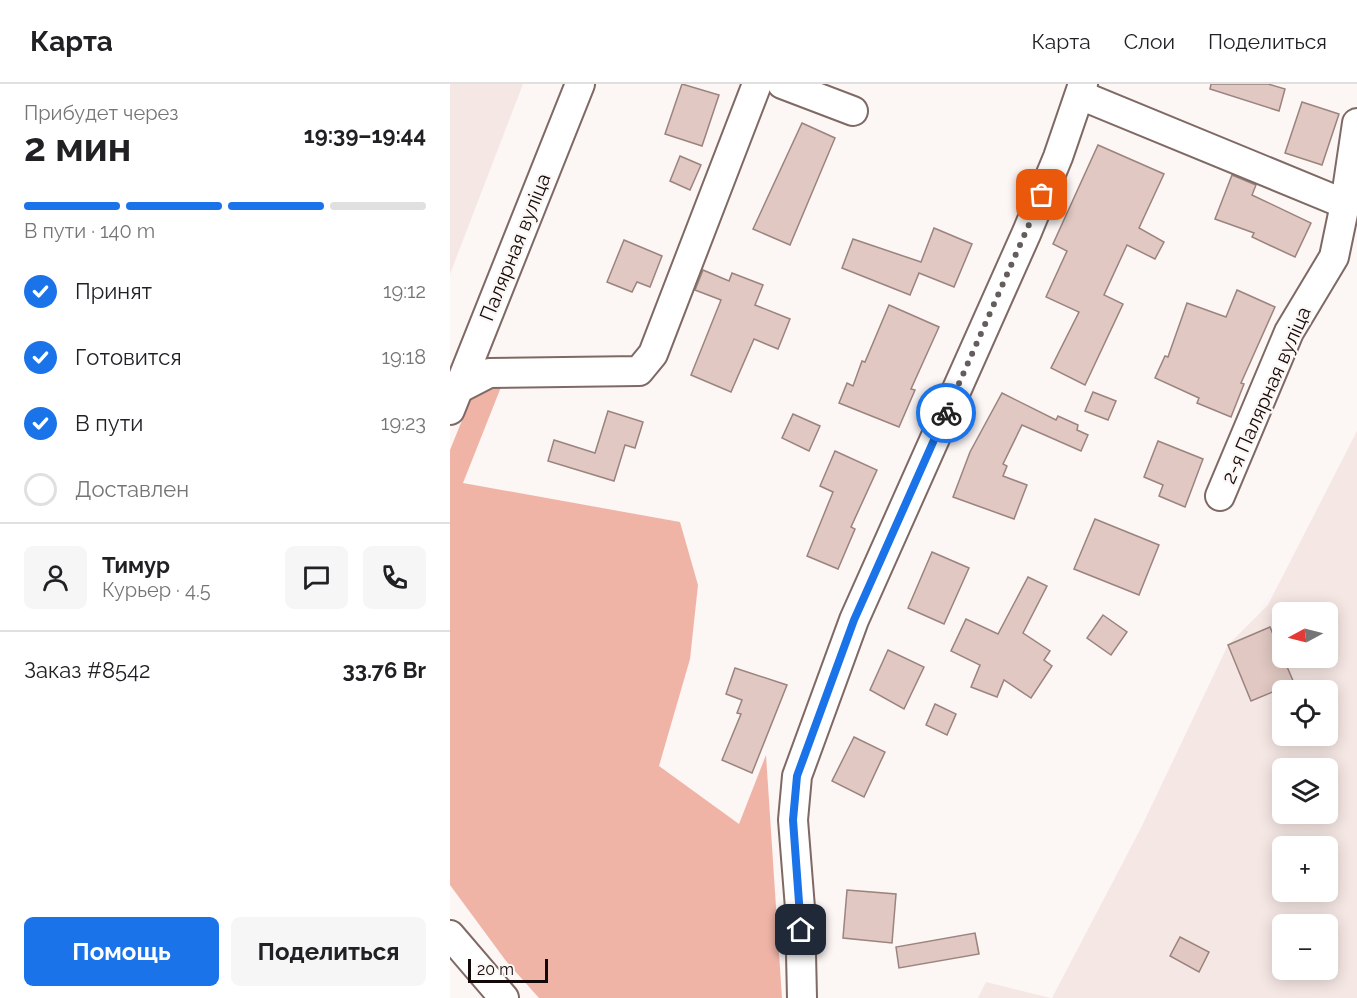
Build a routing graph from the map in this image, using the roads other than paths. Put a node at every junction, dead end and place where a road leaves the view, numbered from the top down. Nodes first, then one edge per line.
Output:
1 (580, 84) edge
2 (757, 84) edge
3 (782, 84) edge
4 (1082, 89) edge
5 (853, 111) dead end
6 (1357, 123) edge
7 (1345, 204) junction
8 (1346, 260) edge
9 (454, 400) edge
10 (1220, 496) dead end
11 (450, 935) edge
12 (504, 998) edge
13 (802, 998) edge

1 - 9 street, Палярная вуліца
2 - 9 street
3 - 5 street
4 - 7 street
4 - 13 street
6 - 7 street, 2-я Палярная вуліца
7 - 8 street, 2-я Палярная вуліца
8 - 10 street, 2-я Палярная вуліца
11 - 12 street

